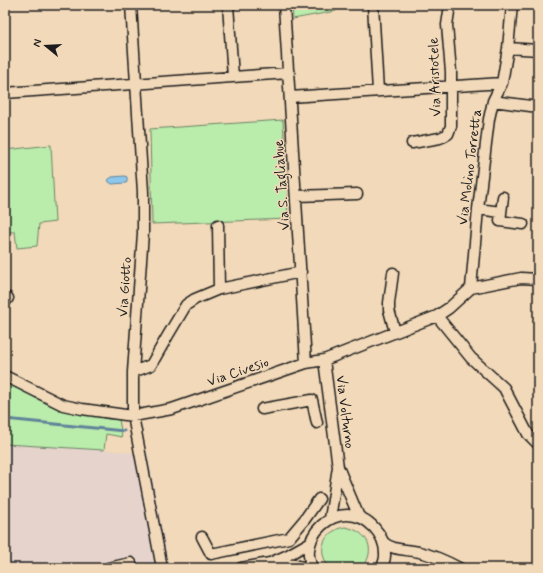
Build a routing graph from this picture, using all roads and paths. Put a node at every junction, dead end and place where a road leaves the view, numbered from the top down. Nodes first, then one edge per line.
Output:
1 (131, 5) edge
2 (228, 5) edge
3 (284, 5) edge
4 (373, 5) edge
5 (450, 5) edge
6 (512, 5) edge
7 (508, 48) junction
8 (538, 50) edge
9 (289, 73) junction
10 (233, 77) junction
11 (502, 83) junction
12 (137, 84) junction
13 (451, 87) junction
14 (378, 91) junction
15 (5, 94) edge
16 (290, 98) junction
17 (493, 101) junction
18 (538, 107) edge
19 (412, 143) dead end
20 (357, 194) dead end
21 (296, 196) junction
22 (503, 197) dead end
23 (478, 209) junction
24 (501, 212) junction
25 (523, 224) dead end
26 (218, 225) dead end
27 (301, 272) junction
28 (393, 273) dead end
29 (538, 279) edge
30 (471, 288) junction
31 (219, 289) junction
32 (438, 316) junction
33 (396, 332) junction
34 (324, 360) junction
35 (306, 363) junction
36 (133, 372) junction
37 (5, 376) edge
38 (262, 410) dead end
39 (133, 416) junction
40 (317, 423) dead end
41 (538, 444) edge
42 (338, 467) junction
43 (319, 499) dead end
44 (359, 517) junction
45 (330, 519) junction
46 (202, 537) dead end
47 (311, 542) junction
48 (383, 542) junction
49 (401, 550) junction
50 (270, 563) junction
51 (383, 563) edge
52 (108, 568) edge
53 (132, 568) edge
54 (162, 568) edge
55 (241, 568) edge
56 (308, 568) edge
57 (312, 568) edge
58 (459, 568) edge

1 - 12 street, Via Giotto
2 - 10 street
3 - 9 street, Via S. Tagliabue
4 - 14 street
5 - 13 street, Via Aristotele
6 - 7 street, Via Molino Torretta
7 - 8 street
7 - 11 street, Via Molino Torretta
9 - 10 street
9 - 16 street, Via S. Tagliabue
10 - 12 street
11 - 13 street
11 - 17 street, Via Molino Torretta
12 - 15 street
12 - 36 street, Via Giotto
13 - 14 street
13 - 19 street, Via Aristotele
14 - 16 street
16 - 21 street, Via S. Tagliabue
17 - 18 street
17 - 23 street, Via Molino Torretta
20 - 21 street
21 - 27 street, Via S. Tagliabue
22 - 24 street
23 - 24 street
23 - 30 street, Via Molino Torretta
24 - 25 street
26 - 31 street
27 - 31 street
27 - 35 street, Via S. Tagliabue
28 - 33 street
29 - 30 street
30 - 32 street, Via Civesio
31 - 36 street
32 - 33 street, Via Civesio
32 - 41 street
33 - 34 street, Via Civesio
34 - 35 street, Via Civesio
34 - 42 street, Via Volturno
35 - 39 street, Via Civesio
36 - 39 street, Via Giotto
37 - 39 street, Via Civesio
38 - 40 street
39 - 54 street, Via Giotto
42 - 44 street, Via Volturno
42 - 45 street, Via Volturno
43 - 46 street
44 - 45 street
44 - 48 street
45 - 47 street
47 - 50 street
47 - 57 street
48 - 49 street
48 - 51 street
49 - 51 street
49 - 58 street
50 - 55 street
50 - 56 street
52 - 53 street

